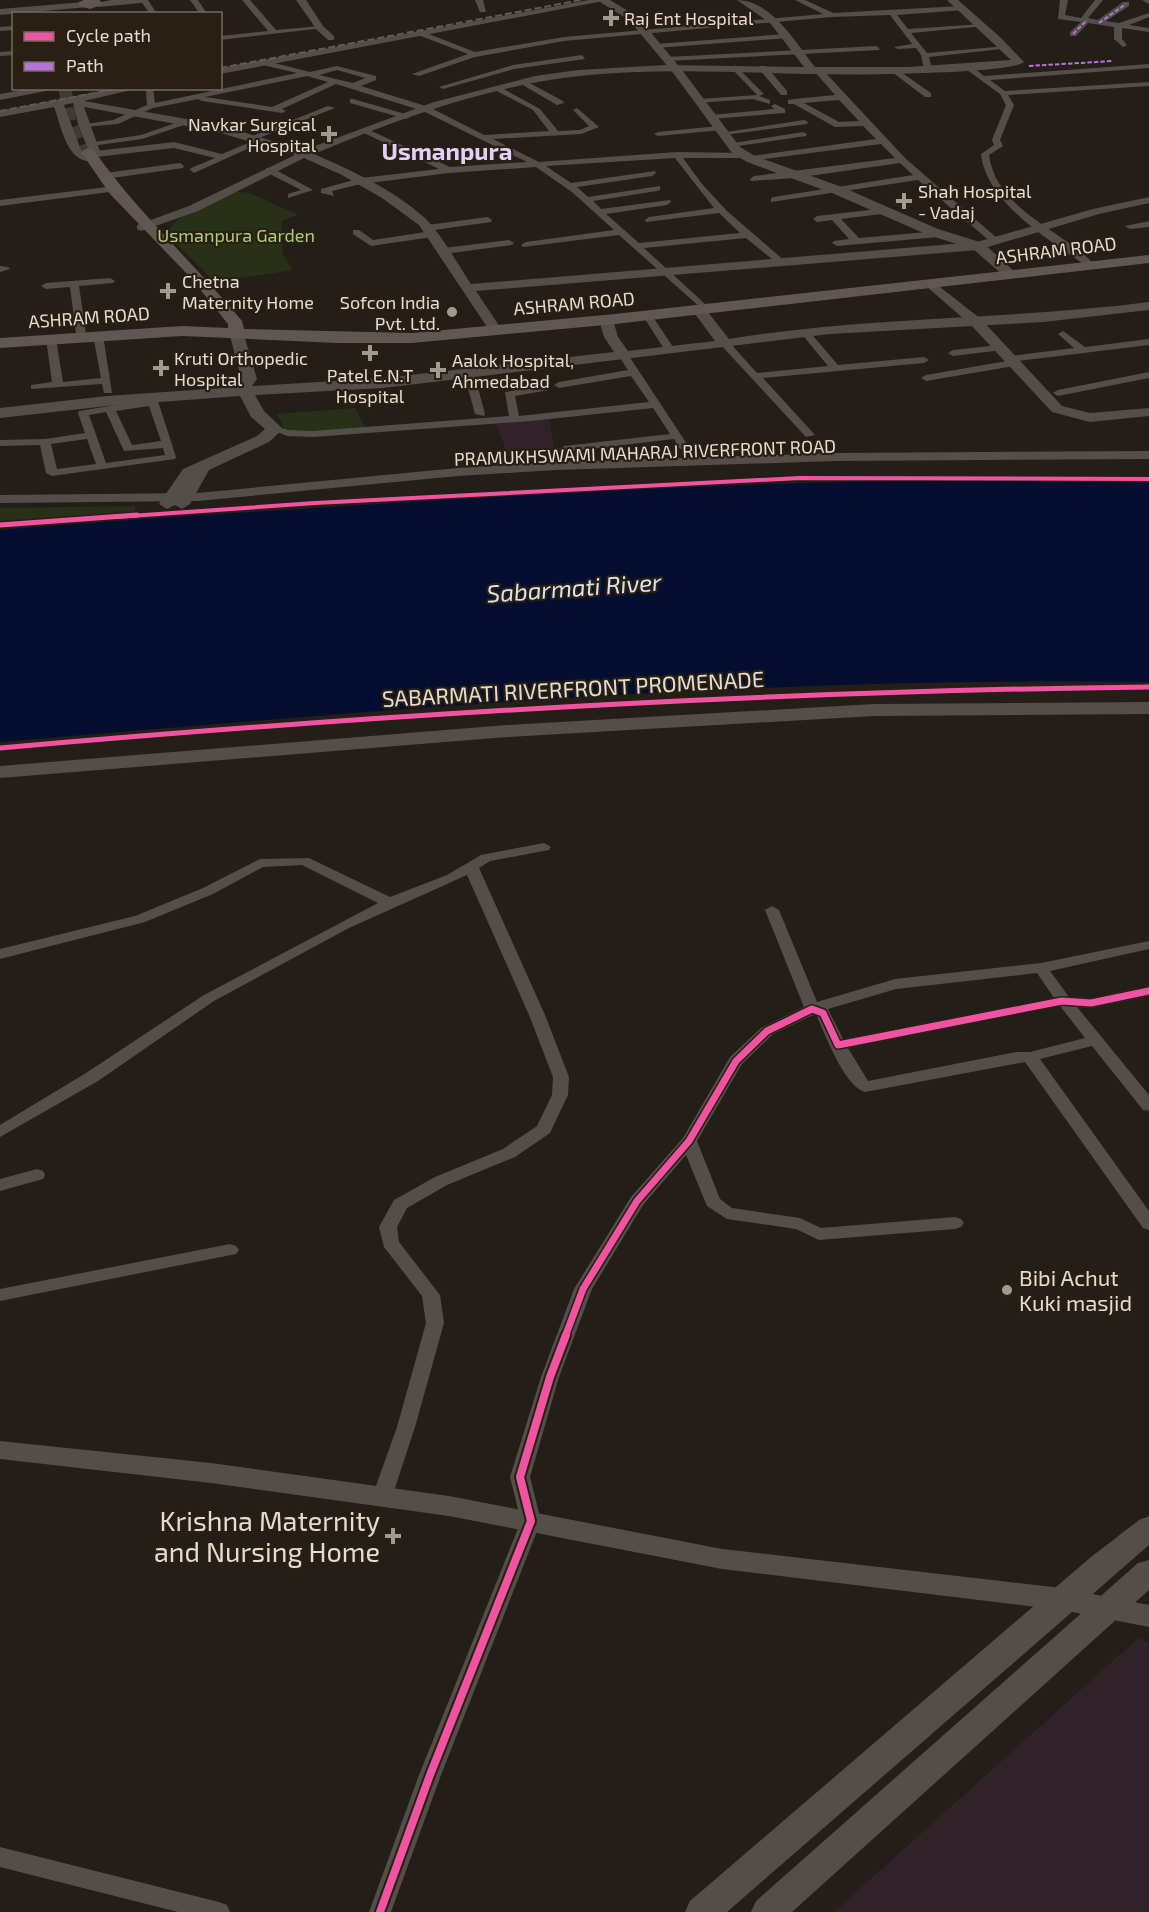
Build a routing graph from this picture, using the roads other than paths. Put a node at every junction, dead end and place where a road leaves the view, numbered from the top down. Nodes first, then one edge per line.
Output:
1 (120, 0) edge
2 (143, 0) edge
3 (246, 0) edge
4 (301, 0) edge
5 (479, 0) edge
6 (603, 0) edge
7 (742, 0) edge
8 (799, 0) edge
9 (952, 0) edge
10 (1064, 0) edge
11 (1099, 0) edge
12 (1126, 4) dead end
13 (91, 5) edge
14 (961, 8) junction
15 (489, 9) joint
16 (0, 10) edge
17 (24, 10) edge
18 (152, 12) edge
19 (472, 12) dead end
20 (892, 13) junction
21 (832, 15) junction
22 (1149, 15) edge
23 (1085, 20) junction
24 (773, 21) junction
25 (1099, 23) junction
26 (982, 26) junction
27 (1118, 26) junction
28 (320, 28) junction
29 (1147, 28) edge
30 (906, 31) junction
31 (644, 32) junction
32 (274, 33) junction
33 (421, 33) junction
34 (1073, 34) dead end
35 (342, 36) dead end
36 (785, 36) junction
37 (222, 37) edge
38 (522, 45) junction
39 (1123, 45) dead end
40 (656, 46) junction
41 (919, 46) junction
42 (898, 47) dead end
43 (877, 48) dead end
44 (1006, 48) junction
45 (797, 51) junction
46 (475, 54) junction
47 (737, 55) junction
48 (925, 55) junction
49 (582, 57) dead end
50 (1113, 60) dead end
51 (549, 62) junction
52 (266, 63) junction
53 (670, 63) junction
54 (1024, 64) junction
55 (1149, 66) edge
56 (513, 67) junction
57 (968, 67) junction
58 (928, 69) junction
59 (815, 70) junction
60 (895, 70) junction
61 (765, 71) junction
62 (222, 72) edge
63 (746, 72) junction
64 (310, 74) junction
65 (416, 74) dead end
66 (1039, 74) junction
67 (982, 78) junction
68 (546, 79) junction
69 (336, 81) junction
70 (524, 82) junction
71 (1149, 84) edge
72 (354, 86) junction
73 (498, 88) junction
74 (42, 90) edge
75 (126, 90) edge
76 (150, 90) edge
77 (784, 93) dead end
78 (1003, 93) junction
79 (760, 94) dead end
80 (928, 95) dead end
81 (0, 96) edge
82 (466, 97) junction
83 (840, 97) junction
84 (192, 98) junction
85 (77, 101) junction
86 (353, 101) dead end
87 (699, 101) junction
88 (794, 101) junction
89 (560, 103) dead end
90 (58, 104) junction
91 (773, 104) junction
92 (152, 106) junction
93 (331, 108) dead end
94 (426, 109) junction
95 (272, 110) junction
96 (578, 110) dead end
97 (282, 111) dead end
98 (136, 112) junction
99 (0, 114) edge
100 (406, 117) junction
101 (711, 117) junction
102 (187, 121) junction
103 (804, 122) dead end
104 (865, 123) junction
105 (84, 125) junction
106 (368, 131) junction
107 (555, 133) junction
108 (658, 134) dead end
109 (803, 134) dead end
110 (725, 135) junction
111 (482, 138) junction
112 (256, 139) junction
113 (882, 141) junction
114 (89, 153) junction
115 (308, 154) junction
116 (677, 155) junction
117 (223, 157) junction
118 (747, 157) junction
119 (901, 160) junction
120 (537, 164) junction
121 (180, 166) dead end
122 (194, 170) dead end
123 (269, 170) junction
124 (453, 170) junction
125 (652, 173) dead end
126 (794, 174) junction
127 (920, 177) junction
128 (754, 179) dead end
129 (361, 181) junction
130 (106, 183) junction
131 (469, 183) dead end
132 (569, 186) junction
133 (657, 188) dead end
134 (837, 190) junction
135 (331, 194) dead end
136 (291, 196) dead end
137 (585, 200) junction
138 (774, 200) dead end
139 (1149, 200) edge
140 (667, 202) dead end
141 (0, 203) edge
142 (722, 210) junction
143 (887, 211) junction
144 (599, 212) junction
145 (834, 217) junction
146 (817, 219) dead end
147 (488, 220) dead end
148 (649, 220) dead end
149 (1149, 224) edge
150 (1130, 226) dead end
151 (1041, 229) junction
152 (149, 231) junction
153 (429, 231) junction
154 (356, 232) dead end
155 (622, 232) junction
156 (939, 234) junction
157 (747, 235) junction
158 (856, 241) junction
159 (995, 241) junction
160 (509, 243) dead end
161 (837, 243) dead end
162 (526, 245) dead end
163 (638, 246) junction
164 (978, 246) junction
165 (444, 251) junction
166 (1149, 257) edge
167 (781, 262) junction
168 (1088, 263) junction
169 (1008, 272) junction
170 (668, 273) junction
171 (110, 281) dead end
172 (74, 284) junction
173 (931, 284) junction
174 (46, 286) dead end
175 (469, 288) junction
176 (1149, 306) edge
177 (700, 308) junction
178 (220, 309) junction
179 (648, 316) junction
180 (606, 320) junction
181 (976, 322) junction
182 (495, 328) junction
183 (175, 330) junction
184 (292, 332) junction
185 (805, 332) junction
186 (81, 334) junction
187 (1063, 334) dead end
188 (98, 335) junction
189 (232, 337) junction
190 (51, 339) junction
191 (0, 342) edge
192 (1149, 342) edge
193 (724, 344) junction
194 (999, 348) junction
195 (670, 350) junction
196 (1083, 350) junction
197 (953, 352) dead end
198 (623, 355) junction
199 (924, 360) dead end
200 (1012, 361) junction
201 (835, 368) junction
202 (634, 372) junction
203 (469, 373) junction
204 (1149, 375) edge
205 (755, 376) junction
206 (926, 378) dead end
207 (58, 385) junction
208 (559, 385) dead end
209 (35, 387) dead end
210 (244, 387) junction
211 (545, 388) dead end
212 (1058, 393) dead end
213 (152, 400) junction
214 (656, 404) junction
215 (110, 409) junction
216 (1149, 412) edge
217 (0, 413) edge
218 (480, 414) dead end
219 (515, 419) junction
220 (275, 429) junction
221 (90, 435) junction
222 (810, 435) dead end
223 (676, 436) junction
224 (45, 442) junction
225 (0, 443) edge
226 (166, 444) junction
227 (684, 447) dead end
228 (564, 449) dead end
229 (1149, 454) edge
230 (823, 460) junction
231 (1149, 462) edge
232 (102, 466) junction
233 (0, 499) edge
234 (176, 501) junction
235 (0, 505) edge
236 (1149, 702) edge
237 (1149, 708) edge
238 (0, 765) edge
239 (0, 772) edge
240 (544, 847) dead end
241 (471, 867) junction
242 (390, 903) junction
243 (772, 910) dead end
244 (1149, 945) edge
245 (0, 954) edge
246 (1041, 968) junction
247 (1149, 991) edge
248 (1062, 1001) junction
249 (812, 1009) junction
250 (1098, 1040) junction
251 (838, 1045) junction
252 (1030, 1057) junction
253 (1149, 1106) edge
254 (0, 1132) edge
255 (690, 1141) junction
256 (37, 1175) dead end
257 (0, 1185) edge
258 (955, 1223) dead end
259 (1149, 1224) edge
260 (230, 1250) dead end
261 (0, 1294) edge
262 (0, 1450) edge
263 (382, 1497) junction
264 (531, 1521) junction
265 (1149, 1527) edge
266 (1149, 1572) edge
267 (1062, 1599) junction
268 (1109, 1607) junction
269 (1149, 1616) edge
270 (0, 1857) edge
271 (219, 1912) edge
272 (380, 1912) edge
273 (702, 1912) edge
274 (768, 1912) edge

1 - 13 street
2 - 13 street
2 - 18 street
3 - 32 street
4 - 28 street
5 - 15 street
6 - 31 main road
6 - 33 street
7 - 24 street
8 - 21 street
9 - 14 street
10 - 23 street
11 - 23 street
12 - 25 street
13 - 17 street
14 - 20 street
14 - 26 street
15 - 19 street
16 - 17 street
20 - 21 street
20 - 30 street
21 - 24 street
22 - 27 street
23 - 25 street
23 - 34 street
24 - 31 street
24 - 36 street
25 - 27 street
26 - 30 street
26 - 44 street
27 - 29 street
27 - 39 street
28 - 32 street
28 - 35 street
30 - 41 street
31 - 38 street
31 - 40 main road
32 - 37 street
33 - 46 street
33 - 52 street
36 - 40 street
36 - 45 street
38 - 46 street
38 - 51 street
40 - 53 main road
41 - 42 street
41 - 48 street
43 - 45 street
44 - 48 street
44 - 54 street
45 - 47 street
45 - 59 street
46 - 56 street
46 - 65 street
47 - 53 street
47 - 63 street
48 - 58 street
49 - 51 street
50 - 54 street
51 - 56 street
52 - 62 street
52 - 64 street
53 - 63 street
53 - 68 street
53 - 87 main road
54 - 57 street
54 - 66 street
55 - 66 street
56 - 68 street
56 - 82 street
57 - 58 street
57 - 67 street
58 - 60 street
59 - 60 street
59 - 61 street
59 - 83 street
60 - 80 street
61 - 63 street
61 - 77 street
63 - 79 street
64 - 69 street
64 - 72 street
64 - 84 street
66 - 67 street
67 - 78 street
68 - 70 street
69 - 72 street
69 - 95 street
70 - 73 street
70 - 89 street
71 - 78 street
72 - 94 street
73 - 82 street
73 - 107 street
74 - 81 street
75 - 85 street
76 - 92 street
78 - 151 street
82 - 94 street
83 - 88 street
83 - 104 street
84 - 92 street
84 - 95 street
85 - 90 street
85 - 98 street
85 - 105 street
86 - 100 street
87 - 91 street
87 - 101 main road
88 - 91 street
88 - 104 street
90 - 99 street
90 - 114 street
91 - 101 street
92 - 98 street
93 - 112 street
94 - 100 street
94 - 111 street
95 - 97 street
96 - 107 street
98 - 102 street
98 - 105 street
100 - 106 street
101 - 110 main road
102 - 112 street
102 - 114 street
103 - 110 street
104 - 113 street
105 - 114 street
106 - 115 street
106 - 124 street
107 - 111 street
108 - 110 street
109 - 110 street
110 - 118 main road
111 - 120 street
112 - 115 street
112 - 117 street
113 - 118 street
113 - 119 street
114 - 117 street
114 - 130 main road
115 - 123 street
115 - 129 street
116 - 118 street
116 - 120 street
116 - 142 street
117 - 122 street
118 - 126 main road
119 - 126 street
119 - 127 street
120 - 124 street
120 - 132 street
121 - 130 street
123 - 136 street
123 - 152 street
124 - 129 street
124 - 131 street
125 - 132 street
126 - 128 street
126 - 134 main road
127 - 134 street
127 - 159 street
129 - 135 street
129 - 153 street
130 - 141 street
130 - 152 main road
132 - 137 street
133 - 137 street
134 - 138 street
134 - 143 main road
137 - 144 street
139 - 151 street
140 - 144 street
142 - 148 street
142 - 157 street
143 - 145 street
143 - 156 main road
144 - 155 street
145 - 146 street
145 - 158 street
147 - 153 street
149 - 150 street
151 - 159 street
151 - 168 street
152 - 178 main road
153 - 154 street
153 - 165 street
155 - 162 street
155 - 163 street
156 - 158 street
156 - 164 main road
157 - 163 street
157 - 167 street
158 - 161 street
159 - 164 street
160 - 165 street
163 - 170 street
164 - 167 street
164 - 169 main road
165 - 175 street
166 - 168 main road, ASHRAM ROAD
166 - 173 main road, ASHRAM ROAD
167 - 170 street
168 - 169 main road, ASHRAM ROAD
169 - 177 main road, ASHRAM ROAD
170 - 175 street
170 - 177 street
171 - 172 street
172 - 174 street
172 - 186 street
173 - 177 main road, ASHRAM ROAD
173 - 181 street
175 - 182 street
176 - 181 main road
177 - 179 main road, ASHRAM ROAD
177 - 182 main road, ASHRAM ROAD
177 - 193 main road
178 - 183 main road
178 - 184 main road
178 - 189 main road
179 - 180 main road, ASHRAM ROAD
179 - 195 street
180 - 182 main road, ASHRAM ROAD
180 - 198 main road
181 - 185 main road
181 - 194 street
182 - 184 main road, ASHRAM ROAD
182 - 189 main road, ASHRAM ROAD
183 - 186 main road, ASHRAM ROAD
183 - 188 main road, ASHRAM ROAD
183 - 189 main road, ASHRAM ROAD
183 - 189 main road
184 - 189 main road, ASHRAM ROAD
185 - 193 main road
185 - 201 street
186 - 191 main road, ASHRAM ROAD
187 - 196 street
188 - 190 main road, ASHRAM ROAD
188 - 207 street
189 - 210 main road
190 - 191 main road, ASHRAM ROAD
190 - 207 street
192 - 196 street
193 - 195 main road
193 - 205 street
194 - 197 street
194 - 200 street
195 - 198 main road
196 - 200 street
198 - 202 street
198 - 203 main road
199 - 201 street
200 - 206 street
200 - 216 street
201 - 205 street
202 - 208 street
202 - 214 street
203 - 210 main road
203 - 218 street
204 - 212 street
205 - 222 street
207 - 209 street
210 - 213 main road
210 - 220 main road
211 - 219 street
213 - 215 street
213 - 217 main road
213 - 226 street
214 - 219 street
214 - 223 street
215 - 221 street
215 - 226 street
219 - 220 street
220 - 234 main road
221 - 224 street
221 - 232 street
223 - 227 street
223 - 228 street
224 - 225 street
224 - 232 street
226 - 232 street
229 - 230 street
230 - 231 street, PRAMUKHSWAMI MAHARAJ RIVERFRONT ROAD
230 - 234 street, PRAMUKHSWAMI MAHARAJ RIVERFRONT ROAD
233 - 234 street
234 - 235 street, PRAMUKHSWAMI MAHARAJ RIVERFRONT ROAD
236 - 238 main road
237 - 239 main road
240 - 241 street
241 - 242 street
241 - 263 street
242 - 245 street
242 - 254 street
243 - 249 street
244 - 246 street
246 - 248 street
246 - 249 street
247 - 248 street
248 - 250 street
248 - 251 street
249 - 251 street
249 - 255 street
250 - 252 street
250 - 253 street
251 - 252 street
252 - 259 street
255 - 258 street
255 - 264 street
256 - 257 street
260 - 261 street
262 - 263 street
263 - 264 street
264 - 267 street
264 - 272 street
265 - 267 main road
266 - 268 main road
267 - 268 street
267 - 273 main road
268 - 269 street
268 - 274 main road
270 - 271 street

